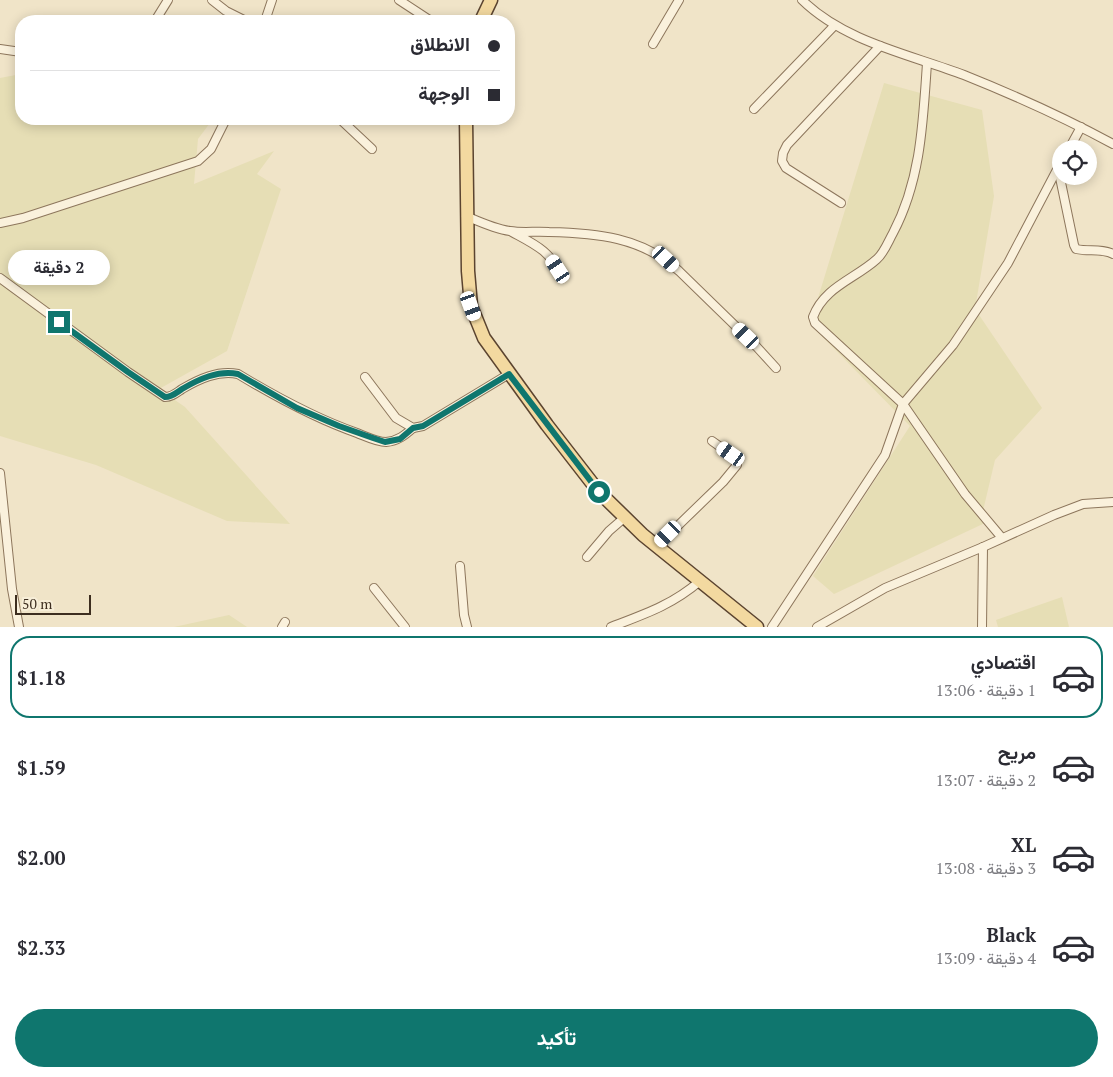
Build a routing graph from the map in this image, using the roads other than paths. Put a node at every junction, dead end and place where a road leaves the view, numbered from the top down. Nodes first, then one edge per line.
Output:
1 (168, 0) edge
2 (212, 0) edge
3 (272, 0) edge
4 (399, 0) edge
5 (492, 0) edge
6 (679, 0) edge
7 (802, 0) edge
8 (159, 15) edge
9 (234, 15) edge
10 (267, 15) edge
11 (422, 15) edge
12 (484, 15) edge
13 (834, 26) junction
14 (653, 44) dead end
15 (880, 46) junction
16 (0, 49) edge
17 (15, 51) edge
18 (927, 63) junction
19 (754, 109) dead end
20 (223, 125) edge
21 (346, 125) edge
22 (466, 125) edge
23 (1081, 127) junction
24 (1074, 140) edge
25 (1113, 144) edge
26 (372, 149) dead end
27 (1052, 180) edge
28 (1064, 185) edge
29 (840, 203) dead end
30 (466, 216) junction
31 (0, 223) edge
32 (510, 231) junction
33 (1113, 254) edge
34 (561, 276) dead end
35 (0, 278) edge
36 (776, 368) dead end
37 (509, 374) junction
38 (365, 377) dead end
39 (903, 404) junction
40 (413, 428) junction
41 (712, 441) dead end
42 (0, 473) edge
43 (1113, 502) edge
44 (624, 518) junction
45 (1002, 538) junction
46 (657, 546) junction
47 (984, 547) junction
48 (587, 558) dead end
49 (460, 566) dead end
50 (700, 581) junction
51 (374, 588) dead end
52 (19, 627) edge
53 (405, 627) edge
54 (467, 627) edge
55 (611, 627) edge
56 (757, 627) edge
57 (772, 627) edge
58 (818, 627) edge
59 (982, 627) edge

1 - 8 street
2 - 9 street
3 - 10 street
4 - 11 street
5 - 12 main road
6 - 14 street
7 - 13 street
13 - 15 street
13 - 19 street
15 - 18 street
15 - 29 street
16 - 17 street
18 - 23 street
18 - 39 street
20 - 31 street
21 - 26 street
22 - 30 main road
23 - 24 street
23 - 25 street
27 - 39 street
28 - 33 street
30 - 32 street
30 - 37 main road
32 - 34 street
32 - 36 street
35 - 40 street
37 - 40 street
37 - 44 main road
38 - 40 street
39 - 45 street
39 - 57 street
41 - 46 street
42 - 52 street
43 - 45 street
44 - 46 main road
44 - 48 street
45 - 47 street
46 - 50 main road
47 - 58 street
47 - 59 street
49 - 54 street
50 - 55 street
50 - 56 main road
51 - 53 street

